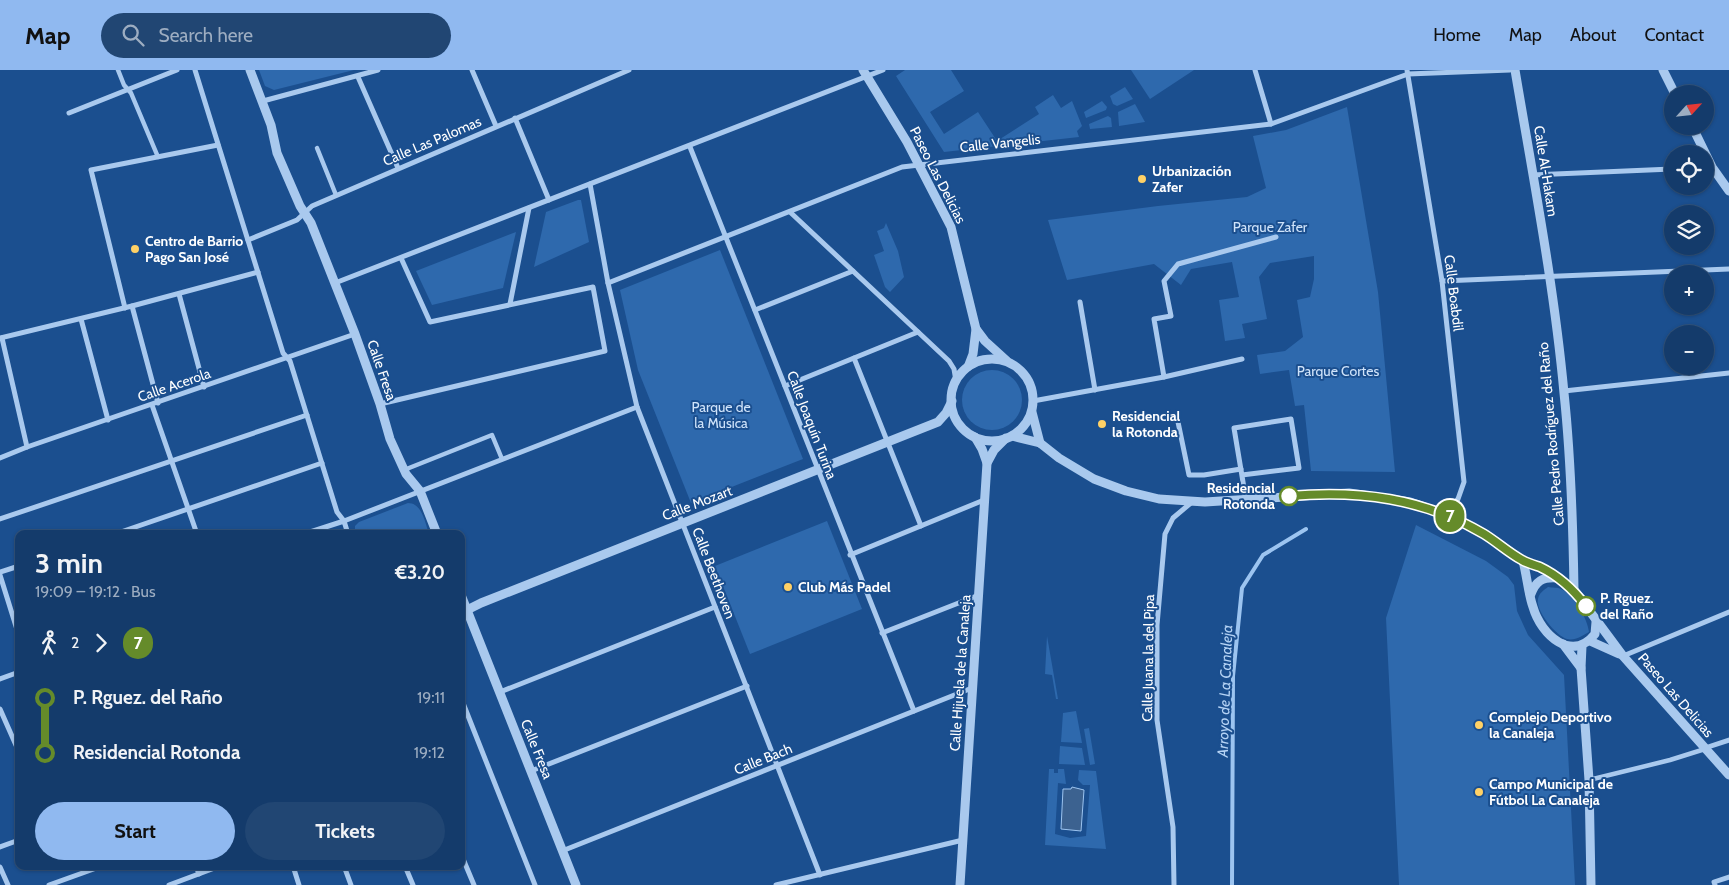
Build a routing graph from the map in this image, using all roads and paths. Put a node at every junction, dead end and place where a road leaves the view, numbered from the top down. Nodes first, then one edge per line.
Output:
1 (118, 70) edge
2 (177, 70) edge
3 (196, 70) edge
4 (250, 70) edge
5 (378, 70) edge
6 (472, 70) edge
7 (628, 70) edge
8 (883, 70) edge
9 (1255, 70) edge
10 (1510, 70) edge
11 (1515, 70) edge
12 (1663, 70) edge
13 (168, 71) edge
14 (1407, 72) edge
15 (866, 74) edge
16 (358, 77) junction
17 (1670, 85) edge
18 (128, 89) junction
19 (263, 101) junction
20 (68, 113) dead end
21 (515, 118) junction
22 (1270, 124) junction
23 (496, 126) junction
24 (218, 145) junction
25 (690, 147) junction
26 (317, 148) dead end
27 (158, 157) junction
28 (919, 164) junction
29 (398, 168) junction
30 (1664, 169) edge
31 (1714, 173) edge
32 (1532, 175) junction
33 (590, 184) junction
34 (1729, 191) edge
35 (336, 195) junction
36 (549, 200) junction
37 (529, 208) junction
38 (790, 212) junction
39 (304, 213) junction
40 (726, 237) junction
41 (1276, 237) dead end
42 (248, 240) junction
43 (401, 258) junction
44 (1729, 269) edge
45 (853, 271) junction
46 (258, 272) junction
47 (1549, 277) junction
48 (1442, 281) junction
49 (335, 283) junction
50 (608, 283) junction
51 (179, 294) junction
52 (1080, 302) dead end
53 (510, 304) junction
54 (132, 306) junction
55 (126, 308) junction
56 (755, 310) junction
57 (81, 319) junction
58 (976, 329) junction
59 (918, 332) junction
60 (355, 334) junction
61 (1, 338) edge
62 (287, 358) junction
63 (854, 358) junction
64 (1242, 359) dead end
65 (1009, 363) junction
66 (968, 368) junction
67 (1729, 373) edge
68 (1164, 377) junction
69 (956, 381) junction
70 (785, 386) junction
71 (204, 387) junction
72 (1095, 390) junction
73 (1564, 391) junction
74 (952, 401) junction
75 (155, 404) junction
76 (380, 404) junction
77 (1032, 405) junction
78 (637, 407) junction
79 (307, 414) junction
80 (108, 420) junction
81 (938, 422) junction
82 (1178, 422) dead end
83 (963, 429) junction
84 (975, 437) junction
85 (1009, 437) junction
86 (888, 442) junction
87 (1040, 443) junction
88 (26, 446) junction
89 (0, 458) edge
90 (502, 459) junction
91 (172, 462) junction
92 (322, 463) junction
93 (987, 464) junction
94 (1241, 469) junction
95 (404, 470) junction
96 (818, 470) junction
97 (1242, 475) junction
98 (420, 491) junction
99 (985, 500) junction
100 (1246, 500) junction
101 (1192, 502) junction
102 (188, 509) junction
103 (1445, 514) junction
104 (0, 519) edge
105 (344, 521) junction
106 (683, 523) junction
107 (921, 526) junction
108 (127, 530) edge
109 (196, 530) edge
110 (316, 530) edge
111 (347, 530) edge
112 (435, 530) edge
113 (850, 554) junction
114 (1523, 561) junction
115 (15, 568) edge
116 (0, 574) edge
117 (1560, 579) junction
118 (1574, 590) junction
119 (1531, 594) junction
120 (979, 595) junction
121 (716, 607) junction
122 (465, 611) edge
123 (1729, 612) edge
124 (465, 614) edge
125 (1596, 622) junction
126 (15, 623) edge
127 (882, 633) junction
128 (1563, 644) junction
129 (1586, 644) junction
130 (1623, 656) junction
131 (1581, 668) junction
132 (15, 673) edge
133 (0, 679) edge
134 (747, 686) junction
135 (972, 688) junction
136 (500, 692) junction
137 (465, 708) edge
138 (0, 709) edge
139 (914, 712) junction
140 (1729, 740) edge
141 (15, 743) edge
142 (1705, 749) junction
143 (778, 766) junction
144 (530, 771) junction
145 (1729, 775) edge
146 (1589, 780) junction
147 (963, 840) junction
148 (15, 841) edge
149 (0, 847) edge
150 (562, 851) junction
151 (465, 864) edge
152 (0, 867) edge
153 (91, 870) edge
154 (198, 870) edge
155 (210, 870) edge
156 (294, 870) edge
157 (345, 870) edge
158 (407, 870) edge
159 (199, 874) junction
160 (820, 875) junction
161 (1729, 877) edge
162 (8, 885) edge
163 (49, 885) edge
164 (169, 885) edge
165 (299, 885) edge
166 (351, 885) edge
167 (413, 885) edge
168 (474, 885) edge
169 (535, 885) edge
170 (576, 885) edge
171 (776, 885) edge
172 (960, 885) edge
173 (1174, 885) edge
174 (1591, 885) edge
175 (1714, 885) edge

1 - 18 street
2 - 13 street
3 - 24 street
4 - 19 street, Calle Fresa
5 - 16 street
6 - 23 street
7 - 21 street, Calle Las Palomas
8 - 15 street
9 - 22 street
10 - 14 street, Calle Vangelis
11 - 32 street, Calle Al-Hakam
12 - 17 street
13 - 18 street
14 - 22 street, Calle Vangelis
14 - 48 street, Calle Boabdil
15 - 25 street
15 - 28 street, Paseo Las Delicias
16 - 19 street
16 - 29 street
18 - 20 street
18 - 27 street
19 - 39 street, Calle Fresa
21 - 23 street, Calle Las Palomas
21 - 36 street
22 - 28 street, Calle Vangelis
23 - 29 street, Calle Las Palomas
24 - 27 street
24 - 42 street
25 - 33 street
25 - 40 street, Calle Joaquín Turina
26 - 35 street
27 - 55 street
28 - 38 street, Calle Vangelis
28 - 58 street, Paseo Las Delicias
29 - 35 street, Calle Las Palomas
30 - 32 street
31 - 34 street
32 - 47 street, Calle Al-Hakam
33 - 36 street
33 - 50 street, Calle Beethoven
35 - 39 street, Calle Las Palomas
36 - 37 street
37 - 43 street
37 - 53 street
38 - 40 street, Calle Vangelis
38 - 45 street
39 - 42 street, Calle Las Palomas
39 - 49 street, Calle Fresa
40 - 50 street, Calle Vangelis
40 - 56 street, Calle Joaquín Turina
41 - 68 street
42 - 46 street
43 - 49 street
43 - 53 street
44 - 47 street
45 - 56 street
45 - 59 street
46 - 51 street
46 - 62 street
47 - 48 street
47 - 73 street, Calle Pedro Rodríguez del Raño
48 - 103 street, Calle Boabdil
49 - 60 street, Calle Fresa
50 - 78 street, Calle Beethoven
51 - 54 street
51 - 71 street
52 - 72 street
53 - 76 street
54 - 55 street
54 - 75 street
55 - 57 street
56 - 70 street, Calle Joaquín Turina
57 - 61 street
57 - 80 street
58 - 65 street, Paseo Las Delicias
58 - 66 street, Paseo Las Delicias
59 - 63 street
59 - 69 street
60 - 62 street, Calle Acerola
60 - 76 street, Calle Fresa
61 - 88 street
62 - 71 street, Calle Acerola
62 - 79 street
63 - 70 street
63 - 86 street
64 - 68 street
65 - 66 street
65 - 77 street
66 - 69 street
67 - 73 street
68 - 72 street
69 - 74 street
70 - 96 street, Calle Joaquín Turina
71 - 75 street, Calle Acerola
72 - 77 street
73 - 118 street, Calle Pedro Rodríguez del Raño
74 - 81 street
74 - 83 street
75 - 80 street, Calle Acerola
75 - 91 street
76 - 95 street, Calle Fresa
77 - 85 street
77 - 87 street
78 - 90 street
78 - 106 street, Calle Beethoven
79 - 91 street
79 - 92 street
80 - 88 street, Calle Acerola
81 - 83 street
81 - 86 street, Calle Mozart
82 - 94 street
83 - 84 street
84 - 85 street
84 - 93 street, Calle Hijuela de la Canaleja
85 - 87 street
85 - 93 street
86 - 96 street, Calle Mozart
86 - 107 street
87 - 101 street
88 - 89 street, Calle Acerola
90 - 95 street
90 - 98 street
91 - 102 street
91 - 104 street
92 - 102 street
92 - 105 street
93 - 99 street, Calle Hijuela de la Canaleja
94 - 97 street
94 - 97 street
95 - 98 street, Calle Fresa
96 - 106 street, Calle Mozart
96 - 113 street, Calle Joaquín Turina
97 - 100 street
98 - 105 street
98 - 112 street, Calle Fresa
99 - 107 street
99 - 120 street, Calle Hijuela de la Canaleja
100 - 101 street
100 - 103 street
101 - 173 street, Calle Juana la del Pipa
102 - 108 street
102 - 109 street
103 - 114 street
105 - 110 street
105 - 111 street
106 - 121 street, Calle Beethoven
106 - 122 street, Calle Mozart
107 - 113 street
113 - 127 street, Calle Joaquín Turina
114 - 117 street
114 - 119 street
115 - 116 street
116 - 126 street
117 - 118 street
117 - 119 street
118 - 125 street
119 - 128 street
120 - 127 street
120 - 135 street, Calle Hijuela de la Canaleja
121 - 134 street, Calle Beethoven
121 - 136 street
123 - 130 street
124 - 136 street, Calle Fresa
125 - 129 street
125 - 130 street, Paseo Las Delicias
127 - 139 street, Calle Joaquín Turina
128 - 129 street
128 - 131 street
129 - 130 street, Paseo Las Delicias
129 - 131 street
130 - 142 street, Paseo Las Delicias
131 - 146 street
132 - 133 street
134 - 143 street, Calle Beethoven
134 - 144 street
135 - 139 street, Calle Bach
135 - 147 street, Calle Hijuela de la Canaleja
136 - 144 street, Calle Fresa
137 - 169 street
138 - 141 street
139 - 143 street, Calle Bach
140 - 142 street
142 - 145 street, Paseo Las Delicias
142 - 146 street
143 - 150 street, Calle Bach
143 - 160 street, Calle Beethoven
144 - 150 street, Calle Fresa
146 - 174 street
147 - 160 street
147 - 172 street, Calle Hijuela de la Canaleja
148 - 149 street
150 - 170 street, Calle Fresa
151 - 168 street
152 - 162 street
153 - 163 street
154 - 159 street
155 - 159 street
156 - 165 street
157 - 166 street
158 - 167 street
159 - 164 street
160 - 171 street
161 - 175 street

